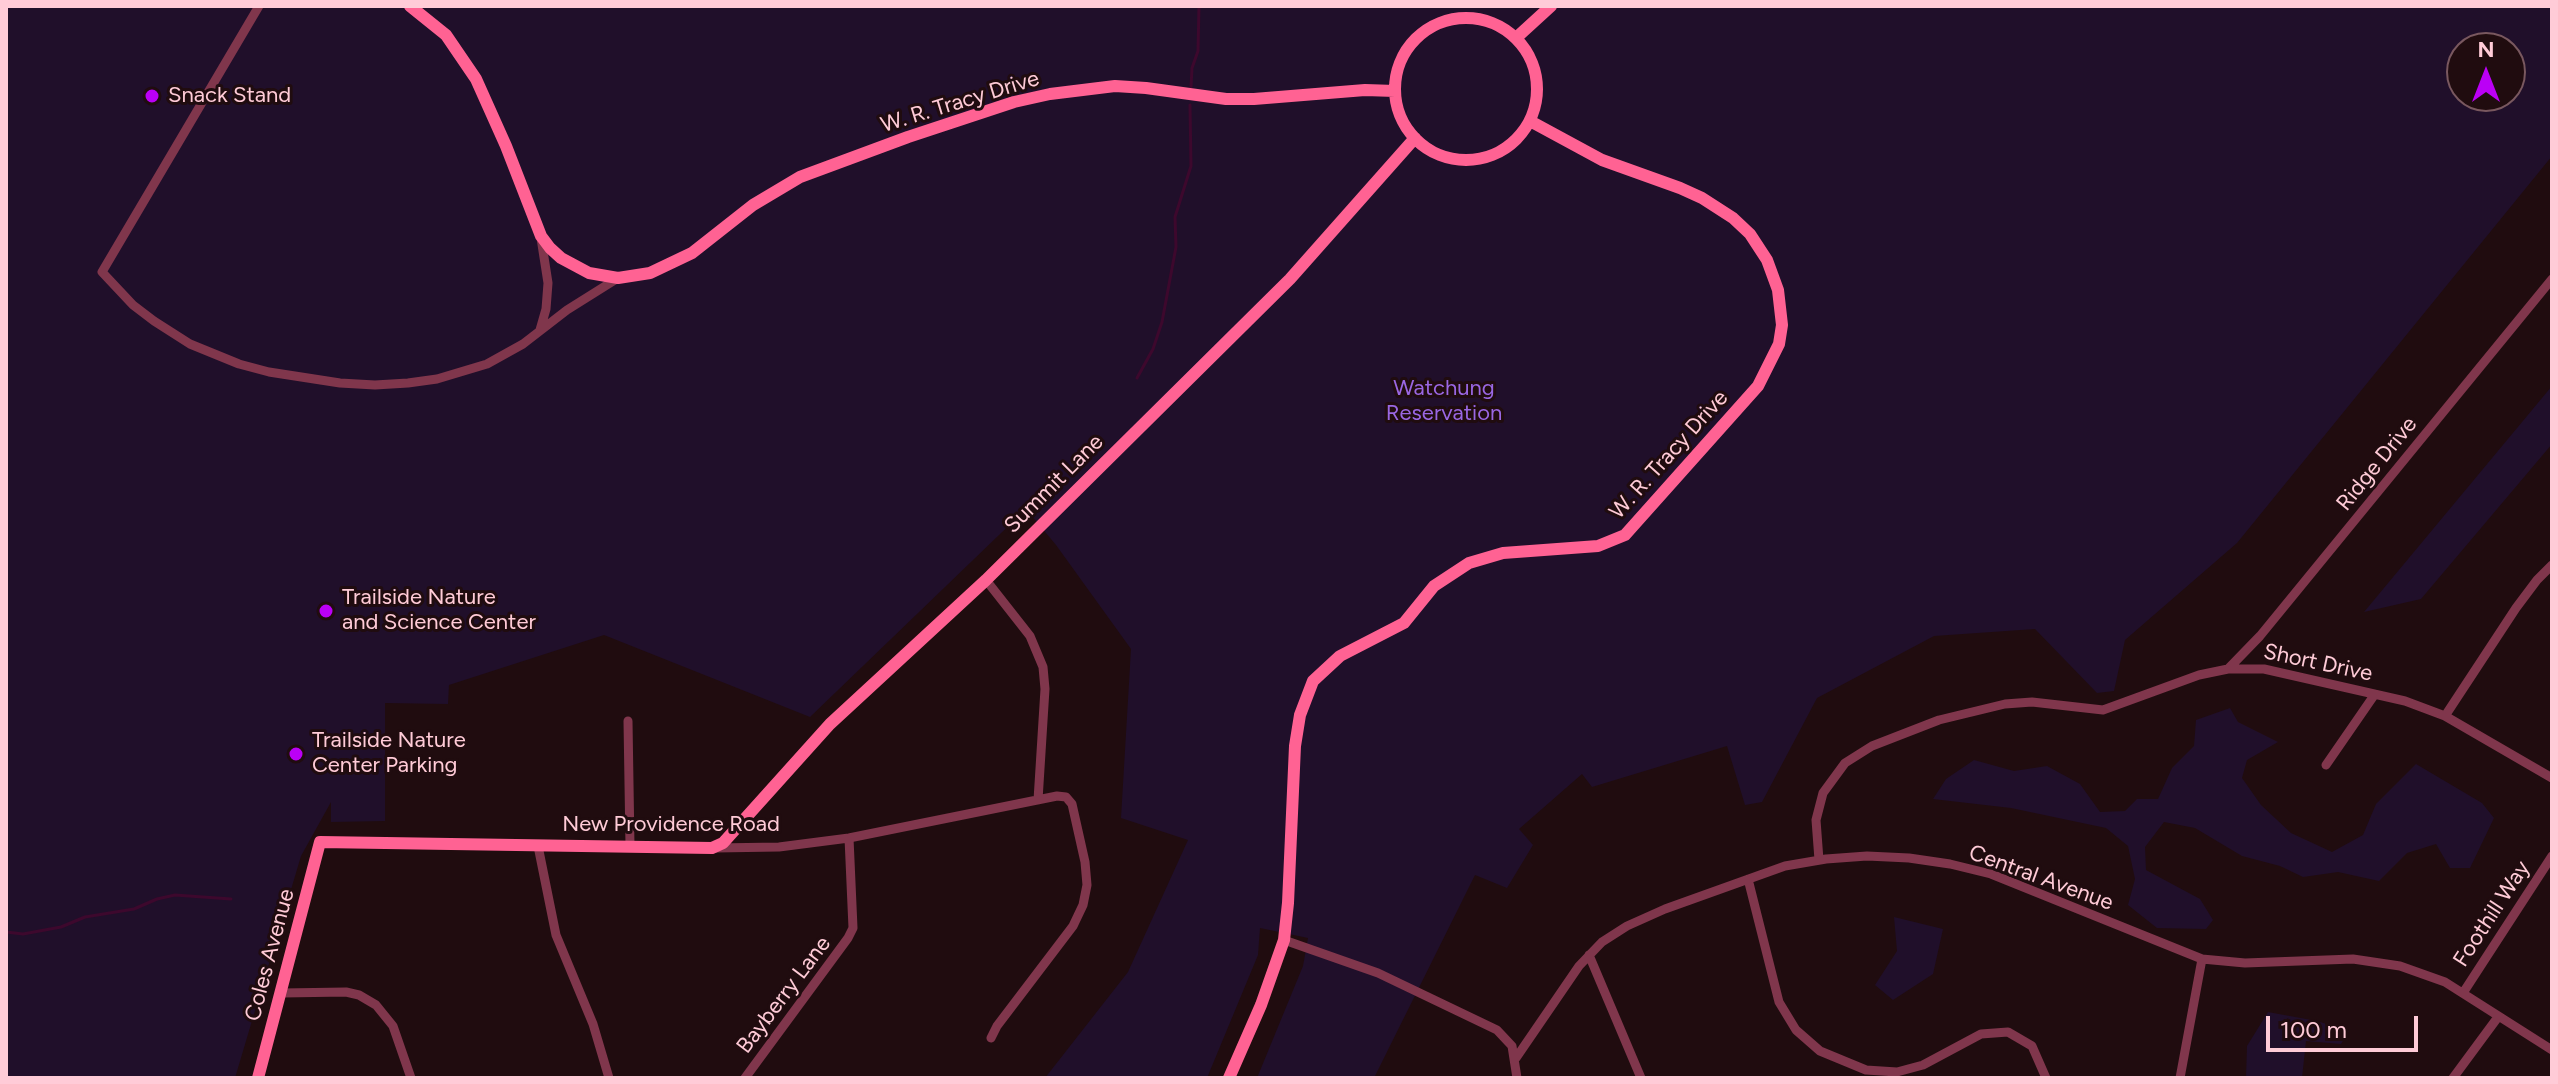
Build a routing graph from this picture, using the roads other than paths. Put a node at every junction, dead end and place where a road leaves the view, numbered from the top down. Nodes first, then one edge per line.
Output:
1 (259, 6) edge
2 (410, 6) edge
3 (1551, 6) edge
4 (1516, 38) junction
5 (1395, 91) junction
6 (1530, 121) junction
7 (1415, 138) junction
8 (541, 236) junction
9 (618, 278) junction
10 (2552, 279) edge
11 (539, 333) junction
12 (2552, 565) edge
13 (986, 580) junction
14 (2228, 669) junction
15 (2375, 694) junction
16 (2445, 716) junction
17 (628, 721) dead end
18 (2326, 765) dead end
19 (2552, 778) edge
20 (1038, 800) junction
21 (849, 838) junction
22 (320, 842) joint
23 (538, 846) junction
24 (630, 846) junction
25 (712, 848) junction
26 (2552, 856) edge
27 (1819, 860) junction
28 (1748, 879) junction
29 (1284, 940) junction
30 (1589, 955) junction
31 (2202, 959) junction
32 (282, 993) junction
33 (2463, 993) junction
34 (2498, 1017) junction
35 (991, 1038) dead end
36 (2552, 1050) edge
37 (1516, 1058) junction
38 (258, 1078) edge
39 (411, 1078) edge
40 (609, 1078) edge
41 (745, 1078) edge
42 (1229, 1078) edge
43 (1517, 1078) edge
44 (1641, 1078) edge
45 (2046, 1078) edge
46 (2180, 1078) edge
47 (2453, 1078) edge

1 - 11 street, W. R. Tracy Drive
2 - 8 street, W. R. Tracy Drive
3 - 4 street
4 - 5 street
4 - 6 street
5 - 7 street
5 - 9 street, W. R. Tracy Drive
6 - 7 street
6 - 29 street, W. R. Tracy Drive
7 - 13 street, Summit Lane
8 - 9 street, W. R. Tracy Drive
8 - 11 street, W. R. Tracy Drive
9 - 11 street, W. R. Tracy Drive
10 - 14 street, Ridge Drive
12 - 16 street
13 - 20 street
13 - 25 street, Summit Lane
14 - 15 street, Short Drive
14 - 27 street, Short Drive
15 - 16 street, Short Drive
15 - 18 street
16 - 19 street, Short Drive
17 - 24 street
20 - 21 street, New Providence Road
20 - 35 street, New Providence Road
21 - 25 street, New Providence Road
21 - 41 street, Bayberry Lane
22 - 23 street, New Providence Road
22 - 32 street, Coles Avenue
23 - 24 street, New Providence Road
23 - 40 street
24 - 25 street, New Providence Road
26 - 33 street, Foothill Way
27 - 28 street, Central Avenue
27 - 31 street, Central Avenue
28 - 30 street, Central Avenue
28 - 45 street
29 - 37 street
29 - 42 street, W. R. Tracy Drive
30 - 37 street, Central Avenue
30 - 44 street
31 - 33 street, Central Avenue
31 - 46 street
32 - 38 street, Coles Avenue
32 - 39 street
33 - 34 street, Central Avenue
34 - 36 street, Central Avenue
34 - 47 street
37 - 43 street

